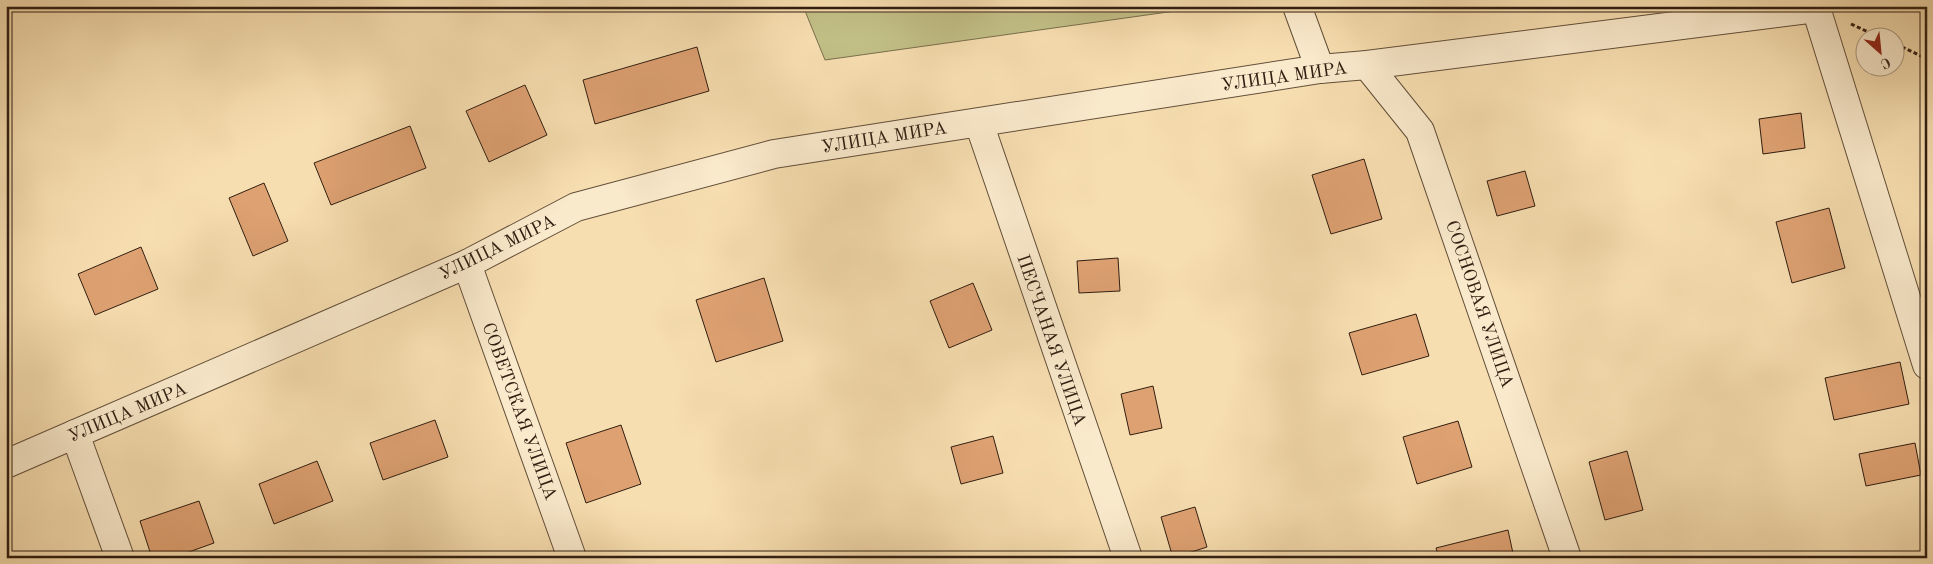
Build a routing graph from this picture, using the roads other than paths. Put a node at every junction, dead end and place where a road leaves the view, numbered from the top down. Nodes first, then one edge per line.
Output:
1 (1297, 6) edge
2 (1367, 65) junction
3 (1320, 69) junction
4 (979, 123) junction
5 (467, 264) junction
6 (1927, 366) edge
7 (75, 434) junction
8 (6, 464) edge
9 (120, 558) edge
10 (572, 558) edge
11 (1128, 558) edge
12 (1567, 558) edge

1 - 3 street
2 - 3 street, УЛИЦА МИРА
2 - 6 street, УЛИЦА МИРА
2 - 12 street, СОСНОВАЯ УЛИЦА
3 - 4 street, УЛИЦА МИРА
4 - 5 street, УЛИЦА МИРА
4 - 11 street, ПЕСЧАНАЯ УЛИЦА
5 - 7 street, УЛИЦА МИРА
5 - 10 street, СОВЕТСКАЯ УЛИЦА
7 - 8 street, УЛИЦА МИРА
7 - 9 street

